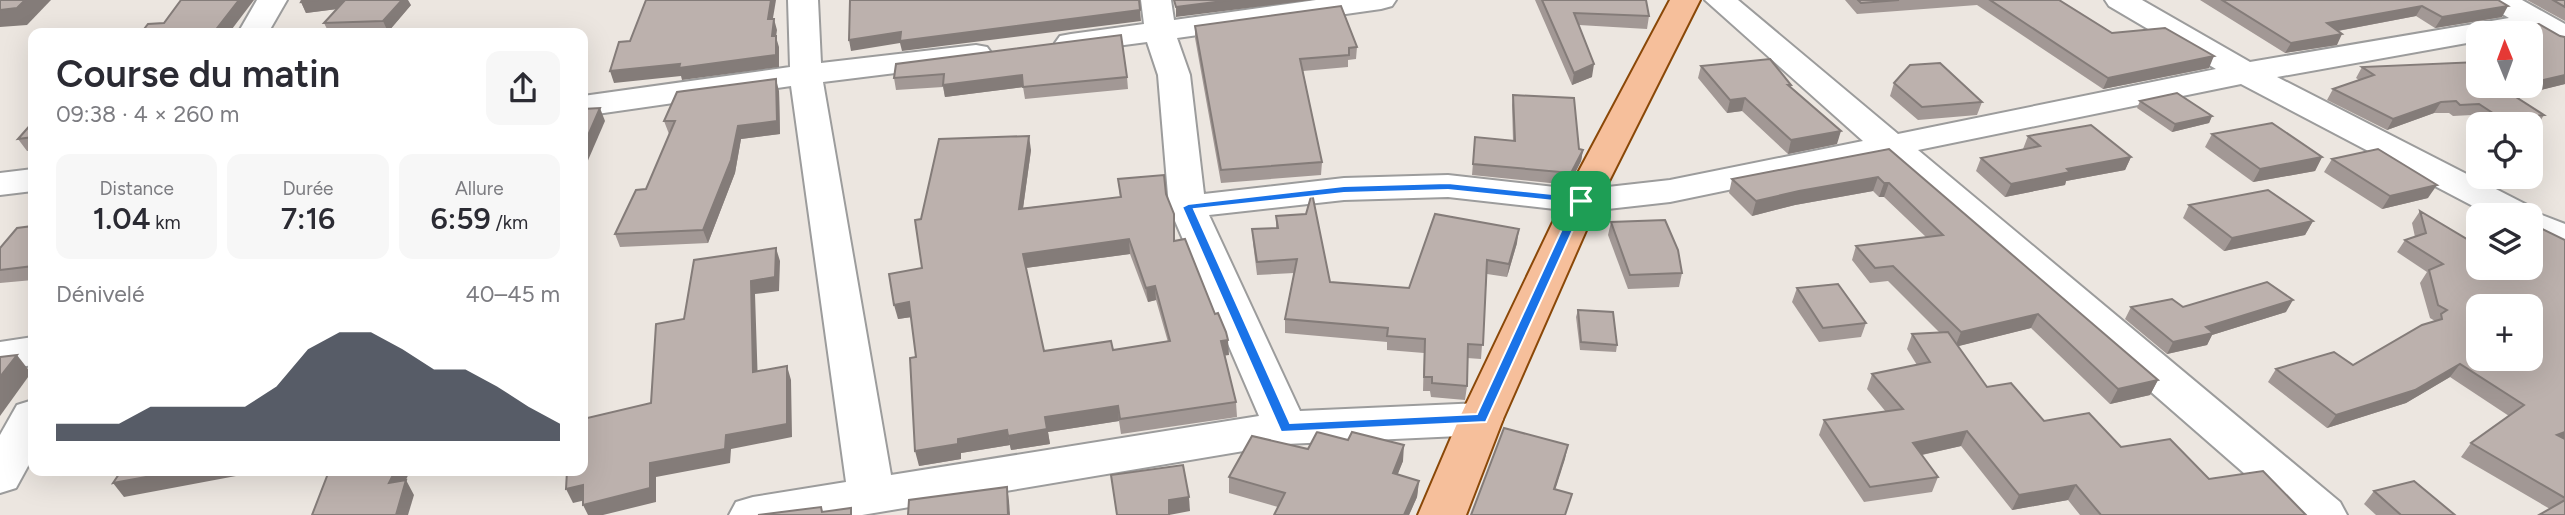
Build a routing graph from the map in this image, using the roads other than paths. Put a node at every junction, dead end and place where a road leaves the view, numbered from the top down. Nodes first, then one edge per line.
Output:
1 (272, 0) edge
2 (803, 0) edge
3 (1381, 0) edge
4 (1685, 0) edge
5 (1720, 0) edge
6 (2120, 0) edge
7 (2500, 0) edge
8 (1158, 16) edge
9 (256, 28) edge
10 (2551, 29) edge
11 (2245, 73) junction
12 (806, 74) junction
13 (588, 105) edge
14 (1892, 146) junction
15 (28, 181) edge
16 (0, 184) edge
17 (1581, 201) junction
18 (2495, 203) edge
19 (1188, 207) junction
20 (2543, 228) edge
21 (2565, 239) edge
22 (28, 352) edge
23 (0, 356) edge
24 (1481, 419) junction
25 (28, 425) edge
26 (1286, 428) junction
27 (0, 476) edge
28 (871, 494) junction
29 (753, 515) edge
30 (1442, 515) edge
31 (2323, 515) edge

1 - 9 street
2 - 12 street
3 - 8 street
4 - 17 main road
5 - 14 street
6 - 11 street
7 - 10 street
8 - 12 street
8 - 19 street
10 - 11 street
11 - 14 street
11 - 18 street
12 - 13 street
12 - 28 street
14 - 17 street
14 - 31 street
15 - 16 street
17 - 19 street
17 - 24 main road
19 - 26 street
20 - 21 street
22 - 23 street
24 - 26 street
24 - 30 main road
25 - 27 street
26 - 28 street
28 - 29 street

